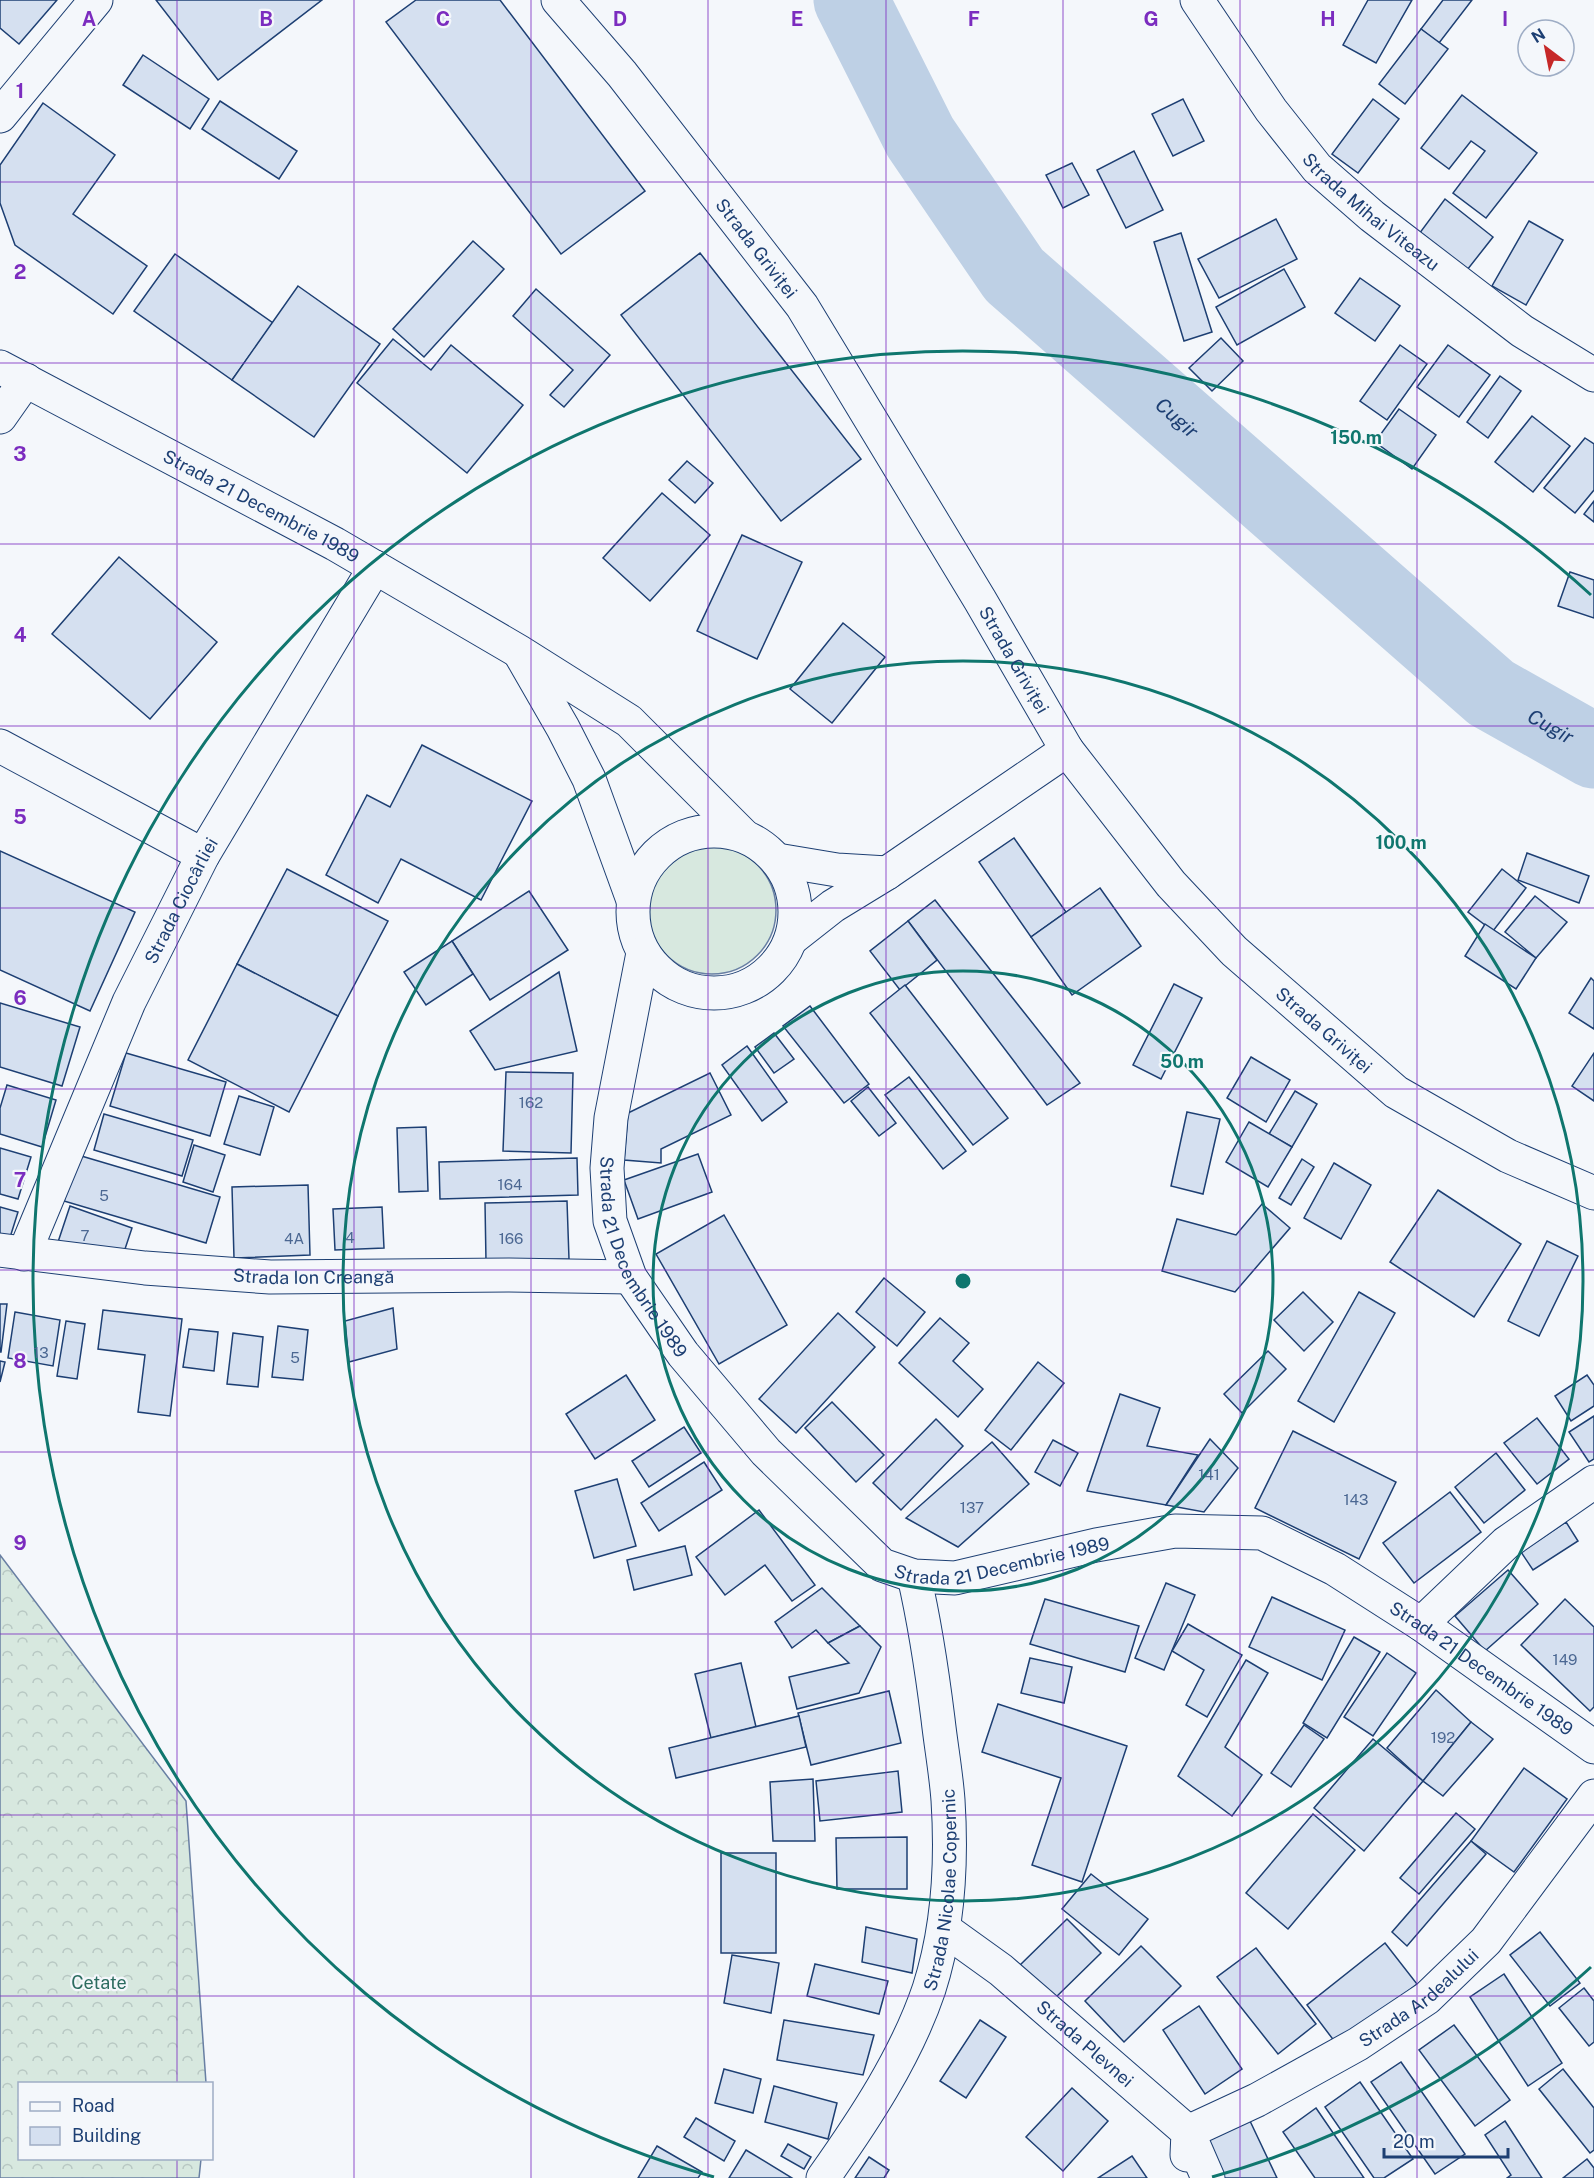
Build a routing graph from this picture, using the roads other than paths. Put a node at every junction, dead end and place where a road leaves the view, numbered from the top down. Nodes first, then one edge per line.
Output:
1 (96, 0) edge
2 (558, 0) edge
3 (1197, 0) edge
4 (0, 116) edge
5 (13, 373) edge
6 (1594, 375) edge
7 (0, 417) edge
8 (375, 567) junction
9 (518, 651) junction
10 (0, 746) edge
11 (1067, 750) junction
12 (743, 835) junction
13 (203, 855) junction
14 (777, 860) junction
15 (887, 873) junction
16 (633, 900) junction
17 (791, 939) junction
18 (643, 953) junction
19 (1594, 1193) edge
20 (12, 1252) edge
21 (630, 1277) junction
22 (1594, 1482) edge
23 (914, 1576) junction
24 (1421, 1624) junction
25 (1594, 1748) edge
26 (1594, 1796) edge
27 (944, 1929) junction
28 (1188, 2132) junction
29 (823, 2178) edge
30 (1186, 2178) edge
31 (1208, 2178) edge

1 - 4 street
2 - 11 street, Strada Griviței
3 - 6 street, Strada Mihai Viteazu
5 - 7 street
5 - 8 street, Strada 21 Decembrie 1989
8 - 9 street, Strada 21 Decembrie 1989
8 - 13 street, Strada Ciocârliei
9 - 12 street, Strada 21 Decembrie 1989
9 - 16 street, Strada 21 Decembrie 1989
10 - 13 street
11 - 15 street
11 - 19 street, Strada Griviței
12 - 14 street
12 - 16 street
13 - 20 street, Strada Ciocârliei
14 - 15 street
14 - 17 street
15 - 17 street
16 - 18 street
17 - 18 street
18 - 21 street, Strada 21 Decembrie 1989
20 - 21 street, Strada Ion Creangă
21 - 23 street, Strada 21 Decembrie 1989
22 - 24 street
23 - 24 street, Strada 21 Decembrie 1989
23 - 27 street, Strada Nicolae Copernic
24 - 25 street, Strada 21 Decembrie 1989
26 - 28 street, Strada Ardealului
27 - 28 street, Strada Plevnei
27 - 29 street, Strada Nicolae Copernic
28 - 30 street
28 - 31 street

